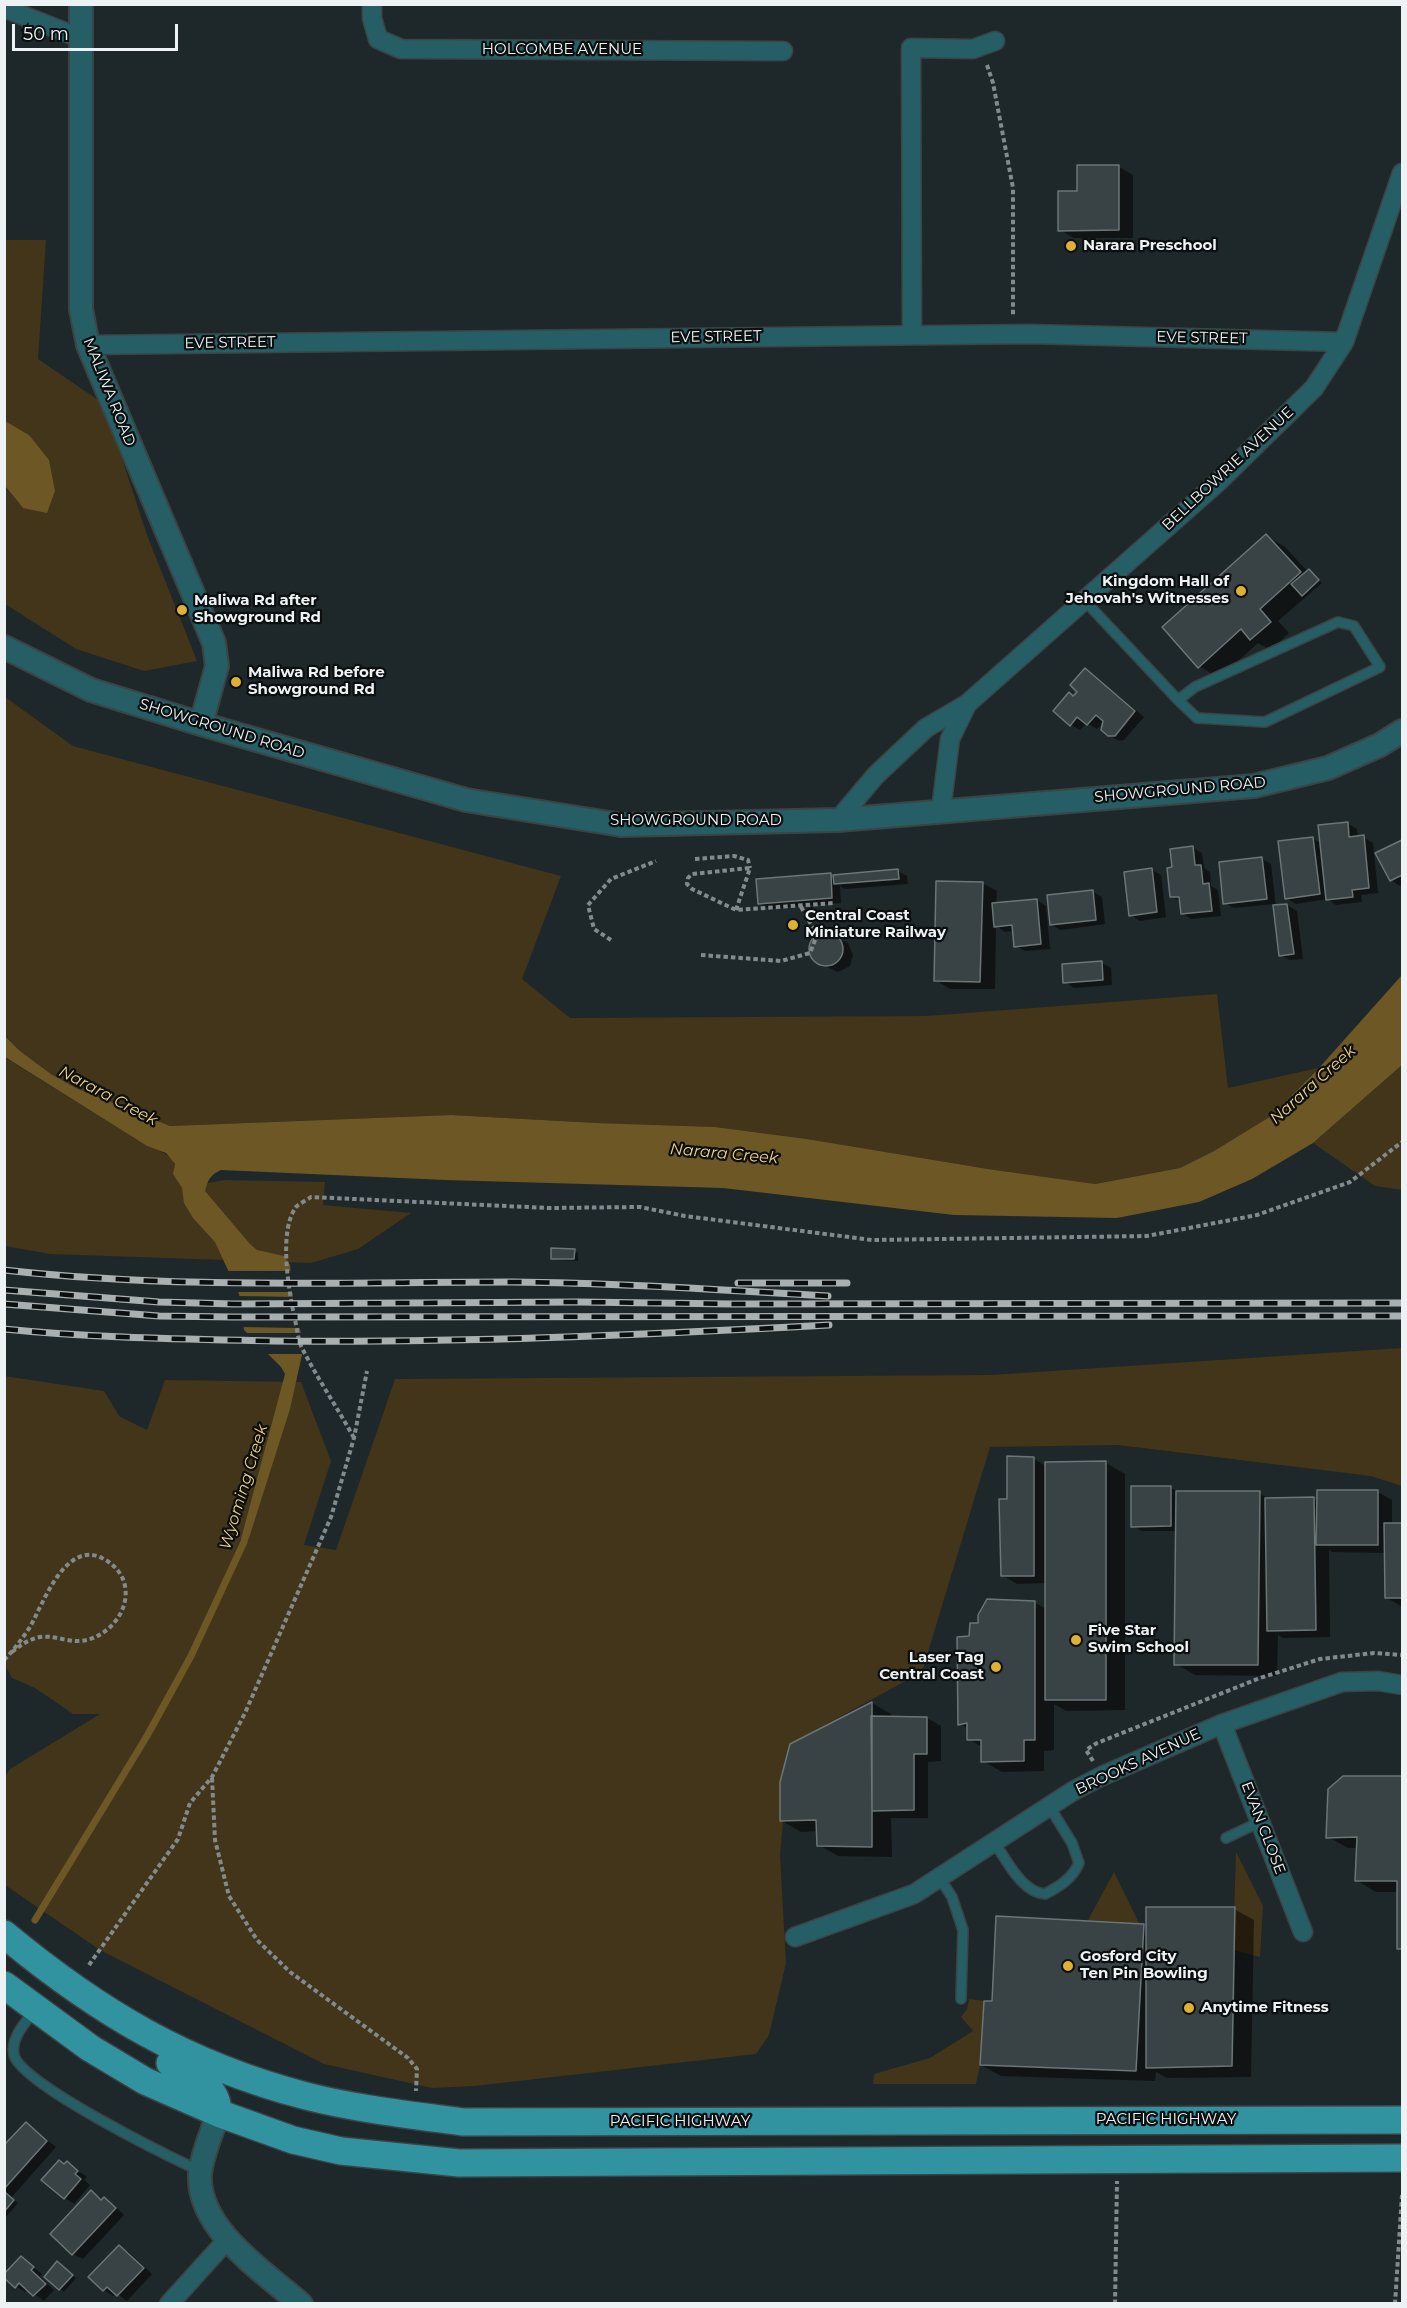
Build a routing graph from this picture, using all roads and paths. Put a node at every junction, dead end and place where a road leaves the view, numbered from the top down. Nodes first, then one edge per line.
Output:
1 (81, 4) edge
2 (372, 4) edge
3 (4, 8) edge
4 (80, 38) junction
5 (988, 43) joint
6 (783, 51) dead end
7 (1402, 173) edge
8 (912, 334) junction
9 (1012, 334) junction
10 (1344, 342) junction
11 (88, 345) junction
12 (1084, 600) junction
13 (4, 647) edge
14 (1178, 700) junction
15 (967, 704) junction
16 (201, 724) junction
17 (1402, 731) edge
18 (941, 810) junction
19 (838, 820) junction
20 (695, 859) dead end
21 (656, 861) dead end
22 (750, 868) junction
23 (834, 903) dead end
24 (800, 905) junction
25 (736, 910) junction
26 (611, 940) dead end
27 (701, 955) dead end
28 (1402, 1142) edge
29 (367, 1371) dead end
30 (354, 1438) junction
31 (12, 1652) junction
32 (1402, 1655) edge
33 (4, 1660) edge
34 (1402, 1685) edge
35 (1222, 1724) junction
36 (1102, 1776) junction
37 (212, 1777) junction
38 (1049, 1806) junction
39 (1260, 1822) junction
40 (1226, 1838) dead end
41 (994, 1842) junction
42 (939, 1877) junction
43 (1303, 1932) dead end
44 (4, 1934) edge
45 (795, 1937) dead end
46 (89, 1965) dead end
47 (4, 1986) edge
48 (961, 1999) dead end
49 (35, 2009) junction
50 (131, 2026) junction
51 (416, 2092) dead end
52 (218, 2113) junction
53 (1402, 2120) edge
54 (1402, 2158) edge
55 (1117, 2160) junction
56 (200, 2171) junction
57 (1402, 2195) edge
58 (227, 2240) junction
59 (169, 2304) edge
60 (301, 2304) edge
61 (1115, 2304) edge
62 (1395, 2304) edge

1 - 4 street, MALIWA ROAD
2 - 6 street, HOLCOMBE AVENUE
3 - 4 street
4 - 11 street, MALIWA ROAD
5 - 8 street
5 - 9 path
7 - 10 street, BELLBOWRIE AVENUE
8 - 9 street, EVE STREET
8 - 11 street, EVE STREET
9 - 10 street, EVE STREET
10 - 12 street, BELLBOWRIE AVENUE
11 - 16 street, MALIWA ROAD
12 - 14 lane
12 - 15 street, BELLBOWRIE AVENUE
13 - 16 street, SHOWGROUND ROAD
14 - 14 lane
15 - 18 street, BELLBOWRIE AVENUE
15 - 19 street, BELLBOWRIE AVENUE
16 - 19 street, SHOWGROUND ROAD
17 - 18 street, SHOWGROUND ROAD
18 - 19 street, SHOWGROUND ROAD
20 - 22 path
21 - 26 path
22 - 25 path
22 - 25 path
23 - 24 path
24 - 25 path
24 - 27 path
28 - 30 path
29 - 30 path
30 - 37 path
31 - 31 path
31 - 33 path
32 - 36 path
34 - 35 street, BROOKS AVENUE
35 - 36 street, BROOKS AVENUE
35 - 39 street, EVAN CLOSE
36 - 38 street, BROOKS AVENUE
37 - 46 path
37 - 51 path
38 - 41 street, BROOKS AVENUE
38 - 41 lane
39 - 40 lane
39 - 43 street, EVAN CLOSE
41 - 42 street, BROOKS AVENUE
42 - 45 street, BROOKS AVENUE
42 - 48 lane
44 - 50 main road, PACIFIC HIGHWAY
47 - 49 main road
49 - 52 main road
49 - 56 lane
50 - 52 main road
50 - 53 main road, PACIFIC HIGHWAY
52 - 55 main road
52 - 56 street
54 - 55 main road
55 - 61 path
56 - 58 street
57 - 62 path
58 - 59 street
58 - 60 street

